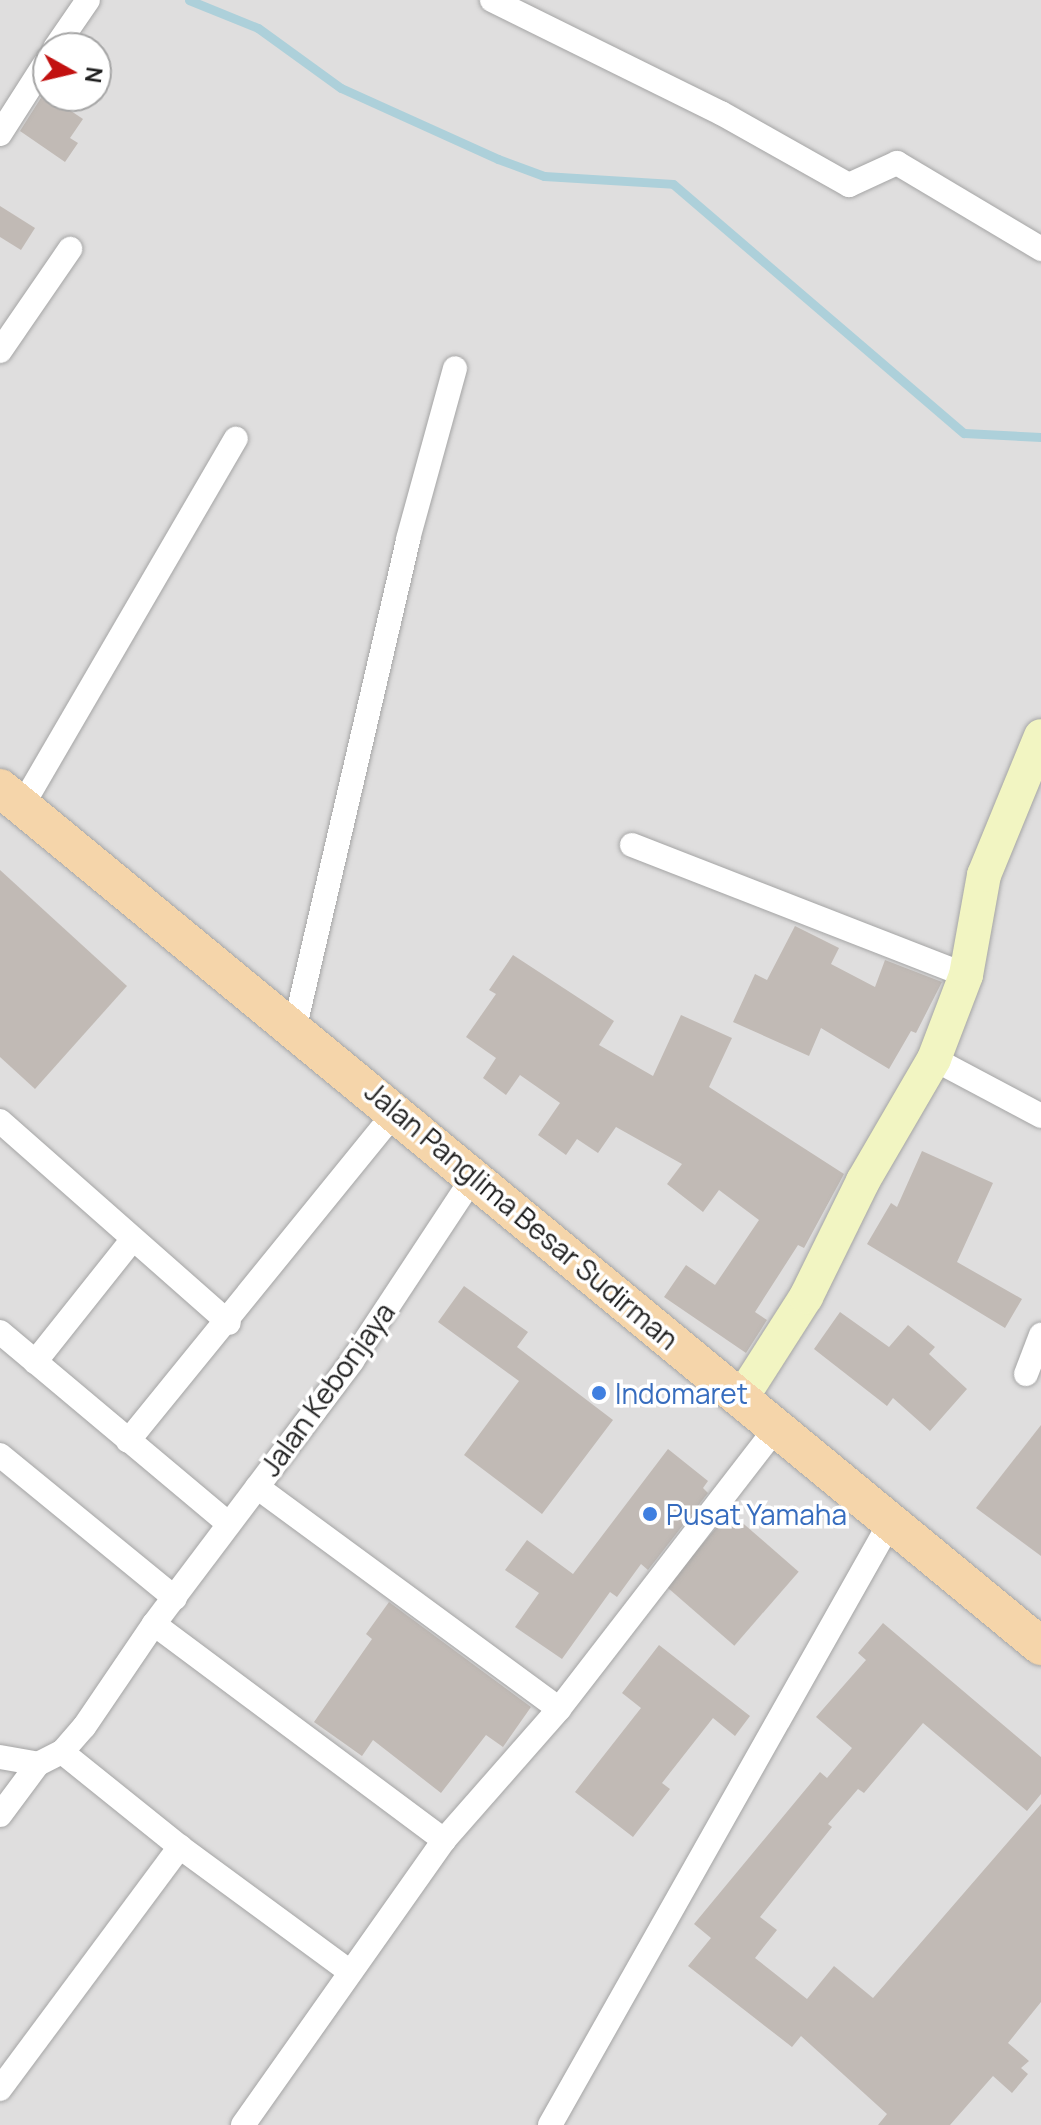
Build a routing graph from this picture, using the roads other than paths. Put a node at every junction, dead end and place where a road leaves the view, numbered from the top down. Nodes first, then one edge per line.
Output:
1 (88, 0) edge
2 (492, 0) edge
3 (66, 32) edge
4 (32, 81) edge
5 (5, 118) edge
6 (70, 249) dead end
7 (1041, 249) edge
8 (0, 351) edge
9 (455, 368) dead end
10 (236, 439) dead end
11 (1041, 736) edge
12 (11, 797) edge
13 (632, 845) dead end
14 (966, 975) junction
15 (295, 1026) junction
16 (934, 1059) junction
17 (396, 1111) junction
18 (1041, 1116) edge
19 (0, 1121) edge
20 (474, 1176) junction
21 (133, 1239) junction
22 (229, 1323) junction
23 (0, 1332) edge
24 (1041, 1335) edge
25 (35, 1362) junction
26 (1026, 1374) dead end
27 (742, 1397) junction
28 (775, 1430) junction
29 (128, 1441) junction
30 (0, 1455) edge
31 (257, 1487) junction
32 (891, 1521) junction
33 (228, 1523) junction
34 (175, 1598) junction
35 (154, 1624) junction
36 (1041, 1646) edge
37 (559, 1709) junction
38 (62, 1752) junction
39 (0, 1757) edge
40 (38, 1764) junction
41 (0, 1815) edge
42 (444, 1840) junction
43 (180, 1847) junction
44 (350, 1972) junction
45 (0, 2089) edge
46 (243, 2125) edge
47 (550, 2125) edge

1 - 3 street
2 - 7 street
4 - 5 street
6 - 8 street
9 - 15 street
10 - 12 street
11 - 14 main road
12 - 15 main road, Jalan Panglima Besar Sudirman
13 - 14 street
14 - 16 main road
15 - 17 main road, Jalan Panglima Besar Sudirman
16 - 18 street
16 - 27 main road
17 - 20 main road, Jalan Panglima Besar Sudirman
17 - 22 street
19 - 21 street
20 - 27 main road, Jalan Panglima Besar Sudirman
20 - 31 street, Jalan Kebonjaya
21 - 22 street
21 - 25 street
22 - 29 street
23 - 25 street
24 - 26 street
25 - 29 street
27 - 28 main road, Jalan Panglima Besar Sudirman
28 - 32 main road, Jalan Panglima Besar Sudirman
28 - 37 street
29 - 33 street
30 - 34 street
31 - 33 street, Jalan Kebonjaya
31 - 37 street
32 - 36 main road, Jalan Panglima Besar Sudirman
32 - 47 street
33 - 34 street, Jalan Kebonjaya
34 - 35 street, Jalan Kebonjaya
35 - 38 street, Jalan Kebonjaya
35 - 42 street
37 - 42 street
38 - 40 street
38 - 43 street
39 - 40 street
40 - 41 street
42 - 44 street
43 - 44 street
43 - 45 street
44 - 46 street

